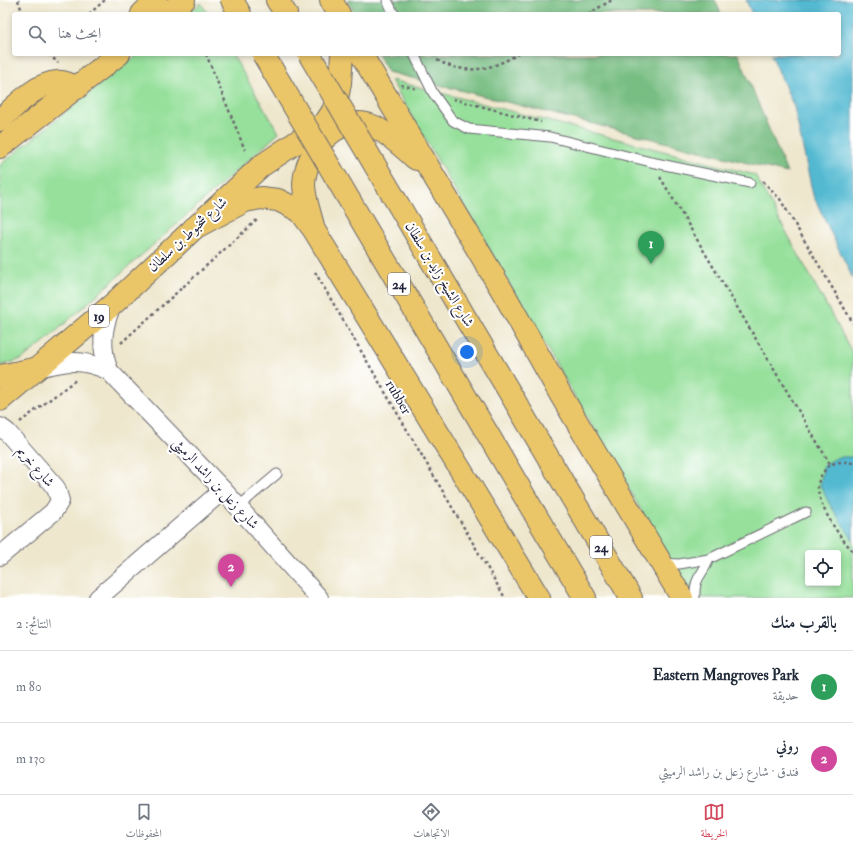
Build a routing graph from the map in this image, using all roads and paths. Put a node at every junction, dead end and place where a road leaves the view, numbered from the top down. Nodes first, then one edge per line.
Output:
1 (18, 0) edge
2 (105, 0) edge
3 (156, 0) edge
4 (184, 0) edge
5 (232, 0) edge
6 (277, 0) edge
7 (330, 0) edge
8 (387, 0) edge
9 (612, 0) edge
10 (22, 12) edge
11 (91, 12) edge
12 (144, 12) edge
13 (169, 12) edge
14 (239, 12) edge
15 (285, 12) edge
16 (338, 12) edge
17 (393, 12) edge
18 (591, 12) edge
19 (207, 56) edge
20 (265, 56) edge
21 (310, 56) edge
22 (342, 56) edge
23 (362, 56) edge
24 (415, 56) edge
25 (514, 56) edge
26 (111, 58) edge
27 (437, 60) dead end
28 (77, 88) junction
29 (0, 120) edge
30 (0, 147) edge
31 (245, 150) dead end
32 (651, 162) junction
33 (431, 172) junction
34 (762, 180) dead end
35 (750, 183) dead end
36 (260, 218) dead end
37 (194, 228) junction
38 (314, 230) junction
39 (314, 270) dead end
40 (112, 305) junction
41 (853, 324) edge
42 (103, 365) junction
43 (38, 368) junction
44 (0, 376) edge
45 (0, 400) edge
46 (3, 429) edge
47 (853, 463) edge
48 (830, 464) junction
49 (277, 474) dead end
50 (223, 490) junction
51 (238, 507) junction
52 (806, 512) dead end
53 (853, 551) edge
54 (0, 556) edge
55 (709, 560) junction
56 (662, 563) junction
57 (98, 598) edge
58 (320, 598) edge
59 (505, 598) edge
60 (539, 598) edge
61 (585, 598) edge
62 (631, 598) edge
63 (682, 598) edge
64 (695, 598) edge

1 - 10 path
2 - 11 path
3 - 12 main road
4 - 13 main road
5 - 14 main road
6 - 15 main road
7 - 16 main road
8 - 17 lane
9 - 18 path
19 - 31 path
20 - 61 main road, 24, bridge
21 - 62 main road, شارع الشيخ زايد بن سلطان / 24, bridge
22 - 37 main road, شارع شخبوط بن سلطان / 19
23 - 33 main road
24 - 32 lane
25 - 27 path
26 - 28 main road
28 - 29 main road
28 - 30 main road
32 - 35 lane
32 - 48 path
33 - 38 main road
33 - 56 main road
34 - 41 path
36 - 42 path
37 - 38 main road
37 - 40 main road, شارع شخبوط بن سلطان / 19
38 - 60 main road
39 - 59 path, rubber
40 - 42 street
40 - 43 main road, شارع شخبوط بن سلطان / 19
42 - 43 street
42 - 46 path
42 - 50 street, شارع زعل بن راشد الرميثي
43 - 44 main road
43 - 45 main road, شارع شخبوط بن سلطان / 19
46 - 54 street, شارع خريم
47 - 48 path
48 - 53 path
49 - 51 lane
50 - 51 street, شارع زعل بن راشد الرميثي
50 - 57 street
51 - 58 street, شارع زعل بن راشد الرميثي
52 - 55 lane
55 - 56 lane
55 - 64 lane
56 - 63 main road

